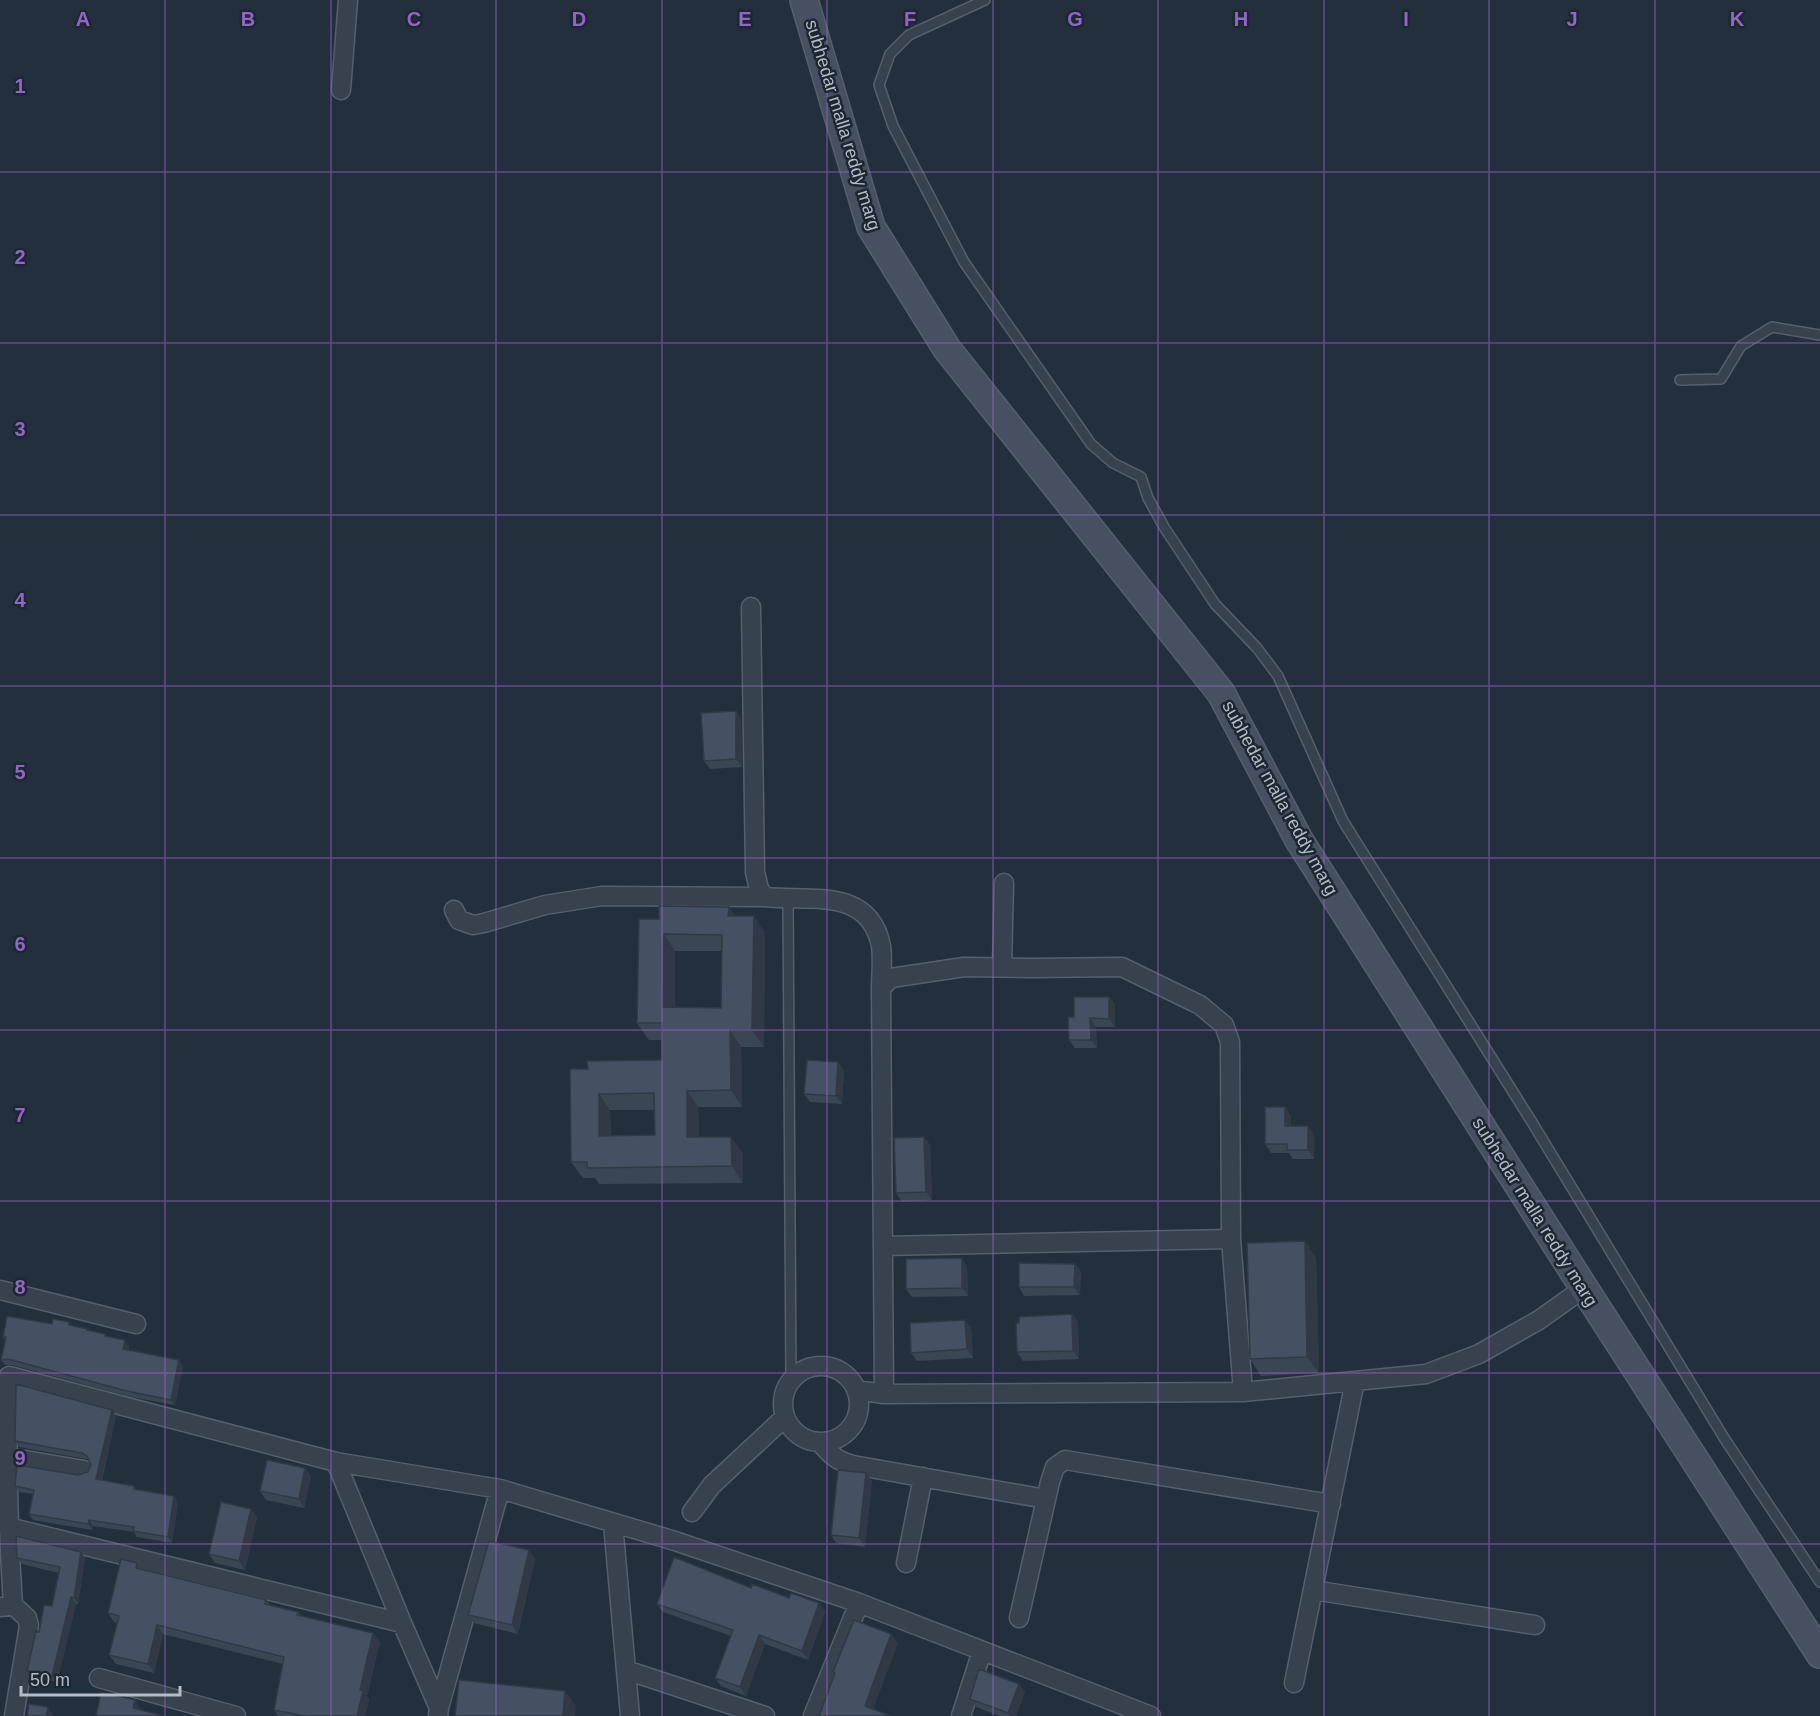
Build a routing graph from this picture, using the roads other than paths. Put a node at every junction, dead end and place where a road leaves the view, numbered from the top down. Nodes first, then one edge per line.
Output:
1 (348, 0) edge
2 (804, 0) edge
3 (986, 0) edge
4 (341, 90) dead end
5 (1820, 335) edge
6 (1680, 380) dead end
7 (751, 607) dead end
8 (1004, 882) dead end
9 (765, 897) junction
10 (788, 898) junction
11 (454, 910) dead end
12 (1002, 968) junction
13 (881, 988) junction
14 (1231, 1239) junction
15 (883, 1246) junction
16 (1584, 1288) junction
17 (0, 1290) edge
18 (136, 1324) dead end
19 (4, 1375) edge
20 (791, 1379) junction
21 (1355, 1381) junction
22 (856, 1390) junction
23 (1243, 1392) junction
24 (884, 1394) junction
25 (785, 1417) junction
26 (820, 1442) junction
27 (5, 1444) edge
28 (336, 1462) junction
29 (84, 1470) dead end
30 (922, 1477) junction
31 (500, 1489) junction
32 (1046, 1499) junction
33 (1331, 1504) junction
34 (692, 1512) dead end
35 (613, 1523) junction
36 (8, 1527) junction
37 (906, 1563) dead end
38 (1820, 1582) edge
39 (1313, 1590) junction
40 (859, 1603) junction
41 (6, 1606) edge
42 (1019, 1618) dead end
43 (402, 1623) junction
44 (1535, 1625) dead end
45 (982, 1651) junction
46 (1820, 1654) edge
47 (626, 1670) junction
48 (99, 1678) dead end
49 (1294, 1683) dead end
50 (1105, 1708) edge
51 (439, 1712) edge
52 (14, 1716) edge
53 (236, 1716) edge
54 (630, 1716) edge
55 (765, 1716) edge
56 (813, 1716) edge
57 (961, 1716) edge
58 (1151, 1716) edge

1 - 4 street
2 - 16 main road, subhedar malla reddy marg
3 - 38 lane
5 - 6 lane
7 - 9 street
8 - 12 street
9 - 10 street
9 - 11 street
10 - 13 street
10 - 20 lane
12 - 13 street
12 - 14 street
13 - 15 street
14 - 15 street
14 - 23 street
15 - 24 street
16 - 21 street
16 - 46 main road, subhedar malla reddy marg
17 - 18 street
19 - 27 street
19 - 28 street
20 - 22 street
20 - 25 street
21 - 23 street
21 - 33 street
22 - 24 street
22 - 26 street
23 - 24 street
25 - 26 street
25 - 34 street
26 - 30 street
27 - 29 street
27 - 36 street
28 - 31 street
28 - 43 street
30 - 32 street
30 - 37 street
31 - 35 street
31 - 51 street
32 - 33 street
32 - 42 street
33 - 39 street
35 - 40 street
35 - 47 street
36 - 41 street
36 - 43 street
39 - 44 street
39 - 49 street
40 - 45 street
40 - 56 street
41 - 52 street
43 - 51 street
45 - 50 street
45 - 57 street
47 - 54 street
47 - 55 street
48 - 53 street
50 - 58 street

